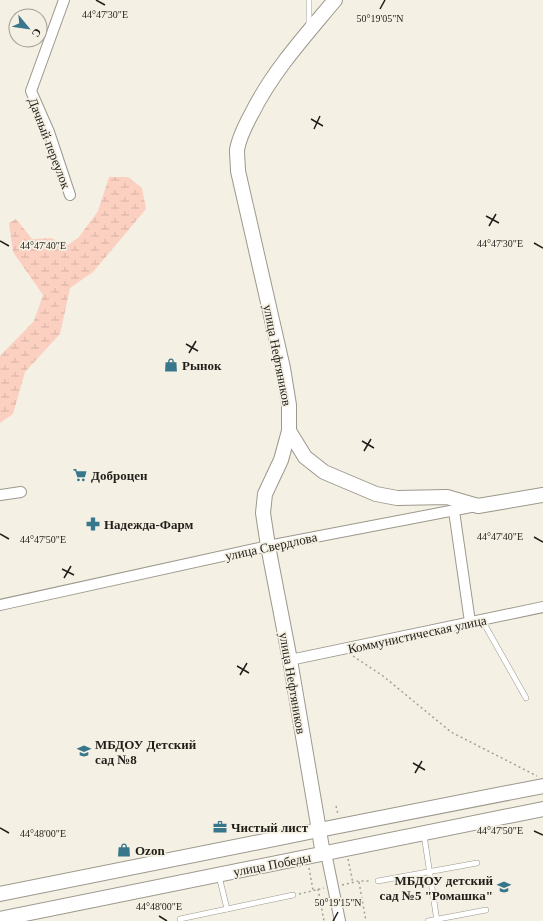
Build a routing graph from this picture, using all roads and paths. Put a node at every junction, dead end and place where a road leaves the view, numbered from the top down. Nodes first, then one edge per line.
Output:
1 (64, 0) edge
2 (309, 0) edge
3 (335, 0) edge
4 (309, 31) junction
5 (70, 195) dead end
6 (289, 430) junction
7 (21, 492) dead end
8 (0, 495) edge
9 (543, 495) edge
10 (478, 506) junction
11 (454, 511) junction
12 (268, 546) junction
13 (0, 605) edge
14 (543, 607) edge
15 (482, 620) junction
16 (470, 622) junction
17 (344, 649) junction
18 (290, 660) junction
19 (526, 698) dead end
20 (542, 782) edge
21 (543, 809) edge
22 (319, 830) junction
23 (424, 834) junction
24 (324, 854) junction
25 (477, 863) dead end
26 (309, 866) dead end
27 (430, 872) junction
28 (218, 875) junction
29 (359, 881) dead end
30 (378, 881) dead end
31 (313, 890) dead end
32 (318, 890) dead end
33 (0, 894) edge
34 (293, 895) dead end
35 (227, 909) junction
36 (486, 910) dead end
37 (0, 919) edge
38 (180, 919) dead end
39 (437, 920) edge
40 (324, 921) edge
41 (340, 921) edge
42 (366, 921) edge
43 (428, 921) edge

1 - 5 street, Дачный переулок
2 - 4 lane
3 - 4 street, улица Нефтяников
4 - 6 street, улица Нефтяников
6 - 10 street
6 - 12 street, улица Нефтяников
7 - 8 street
9 - 10 street, улица Свердлова
10 - 11 street, улица Свердлова
11 - 12 street, улица Свердлова
11 - 16 street
12 - 13 street, улица Свердлова
12 - 18 street, улица Нефтяников
14 - 15 street, Коммунистическая улица
15 - 16 street, Коммунистическая улица
15 - 19 lane
16 - 17 street, Коммунистическая улица
17 - 18 street, Коммунистическая улица
17 - 20 path
18 - 22 street, улица Нефтяников
20 - 22 street, улица Победы
21 - 23 street, улица Победы
22 - 24 street, улица Нефтяников
22 - 33 street, улица Победы
23 - 24 street, улица Победы
23 - 27 lane
24 - 28 street, улица Победы
24 - 41 street
25 - 27 lane
26 - 31 path
27 - 30 lane
27 - 39 lane
28 - 35 lane
28 - 37 street, улица Победы
29 - 42 path
32 - 40 path
34 - 35 lane
35 - 38 lane
36 - 39 lane
39 - 43 lane

